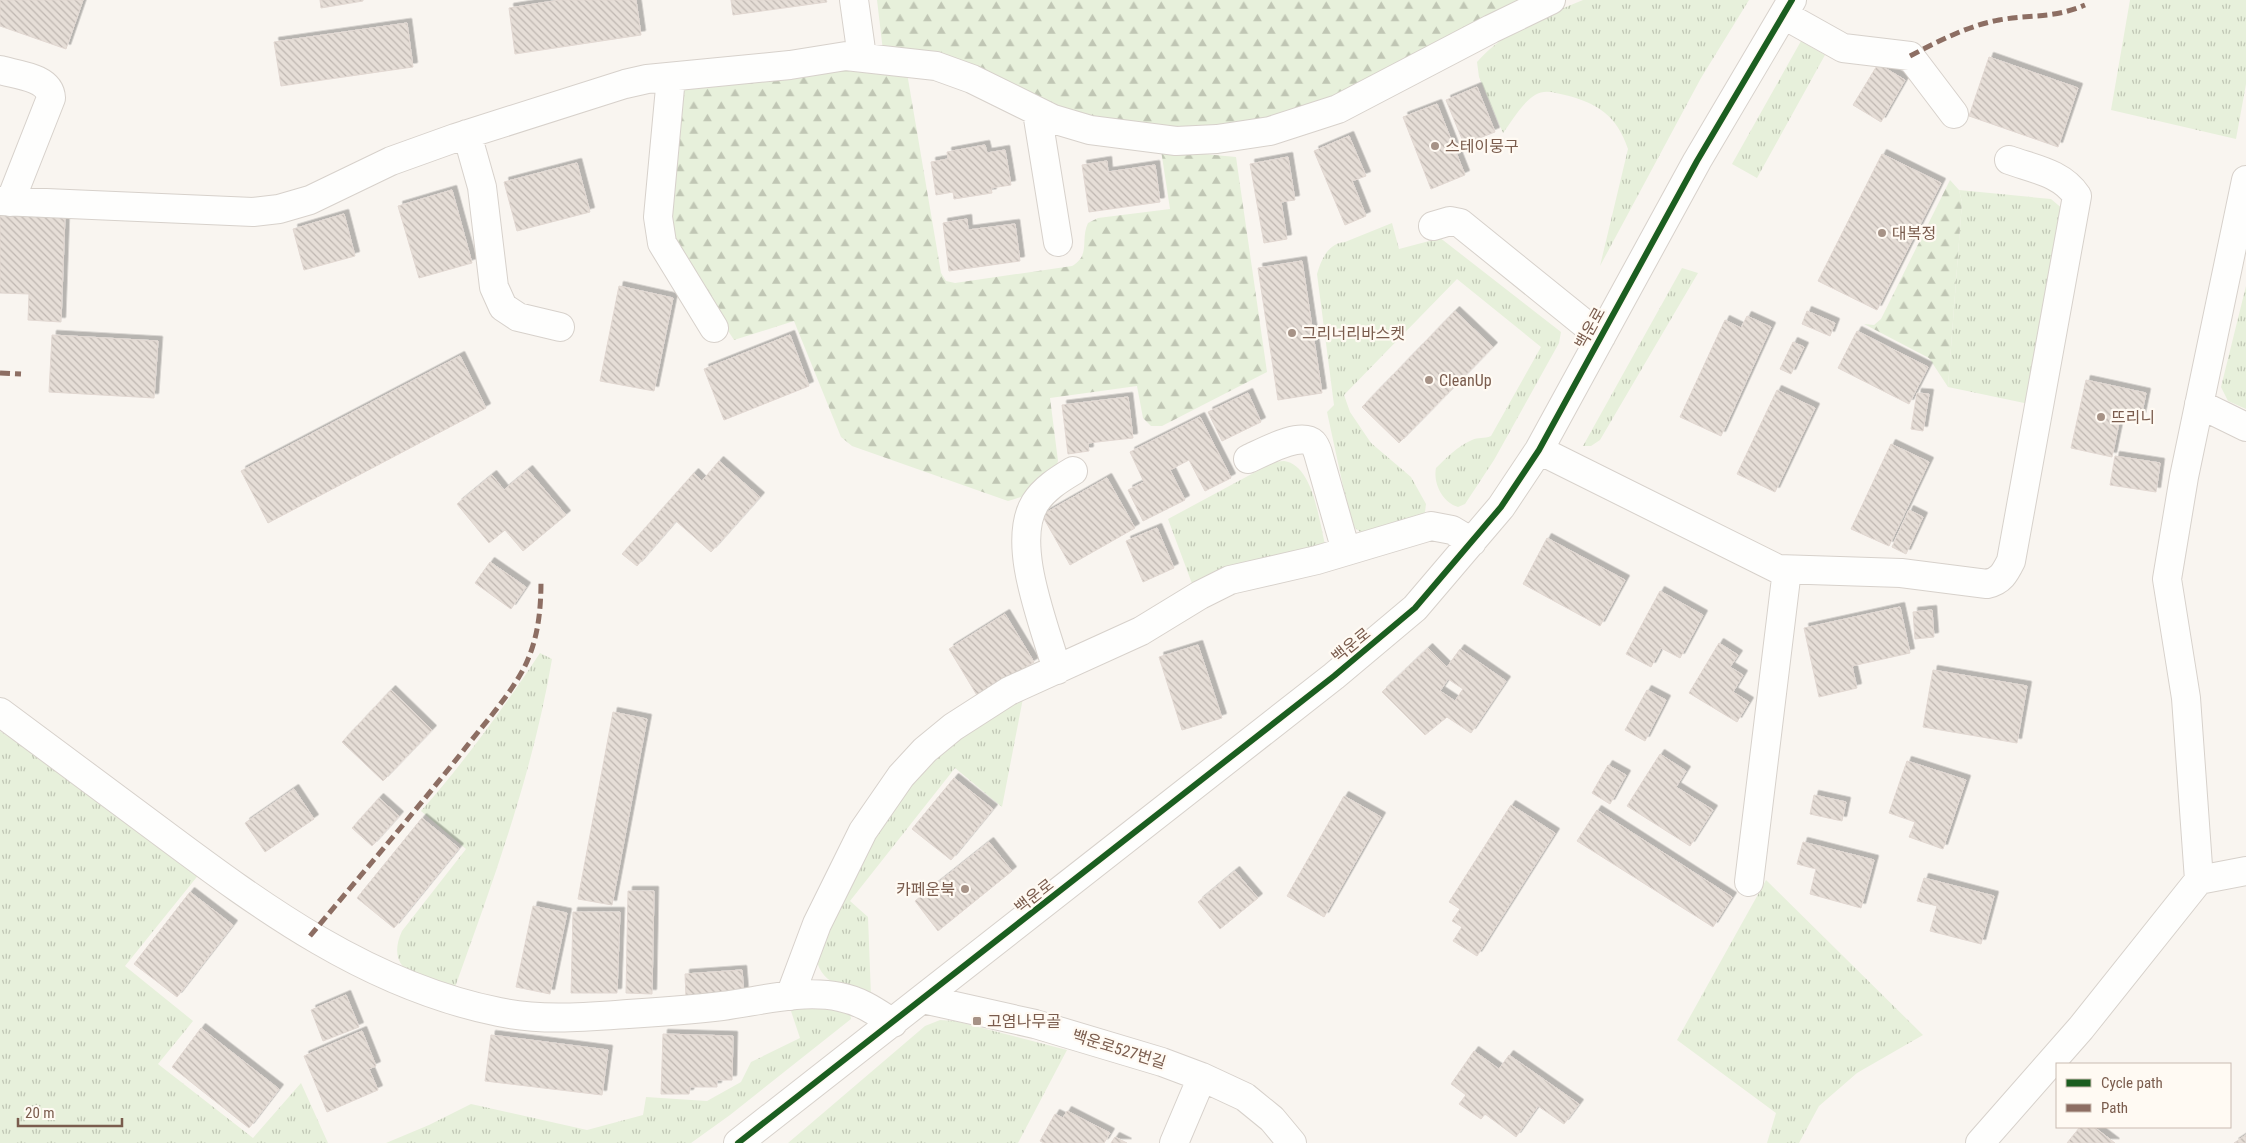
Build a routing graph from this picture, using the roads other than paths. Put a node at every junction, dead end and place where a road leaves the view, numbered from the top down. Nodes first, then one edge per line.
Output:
1 (854, 0) edge
2 (1552, 0) edge
3 (1788, 7) edge
4 (862, 57) junction
5 (0, 70) edge
6 (672, 77) junction
7 (1037, 112) junction
8 (1954, 114) dead end
9 (467, 134) junction
10 (2009, 160) dead end
11 (2246, 180) edge
12 (5, 202) edge
13 (1433, 226) dead end
14 (1058, 242) dead end
15 (560, 327) dead end
16 (714, 328) dead end
17 (1601, 337) junction
18 (2199, 404) junction
19 (2246, 427) edge
20 (1539, 450) junction
21 (1248, 459) dead end
22 (1073, 472) dead end
23 (1472, 542) junction
24 (1346, 551) junction
25 (1787, 570) junction
26 (1057, 670) junction
27 (0, 712) edge
28 (2246, 871) edge
29 (2200, 880) junction
30 (1749, 882) dead end
31 (790, 996) junction
32 (924, 999) junction
33 (893, 1023) junction
34 (1202, 1077) junction
35 (738, 1143) edge
36 (1174, 1143) edge
37 (1292, 1143) edge
38 (1980, 1143) edge

1 - 4 street
2 - 7 street
3 - 8 street
3 - 17 street, 백운로
4 - 6 street
4 - 7 street
5 - 12 street
6 - 9 street
6 - 16 street
7 - 14 street
9 - 12 street
9 - 15 street
10 - 25 street
11 - 18 street
13 - 17 street
17 - 20 street, 백운로
18 - 19 street
18 - 29 street
20 - 23 street, 백운로
20 - 25 street
21 - 24 street
22 - 26 street
23 - 24 street
23 - 32 street, 백운로
24 - 26 street
25 - 30 street
26 - 31 street
27 - 31 street
28 - 29 street
29 - 38 street
31 - 33 street
32 - 33 street, 백운로
32 - 34 street, 백운로527번길
33 - 35 street, 백운로
34 - 36 street
34 - 37 street, 백운로527번길

